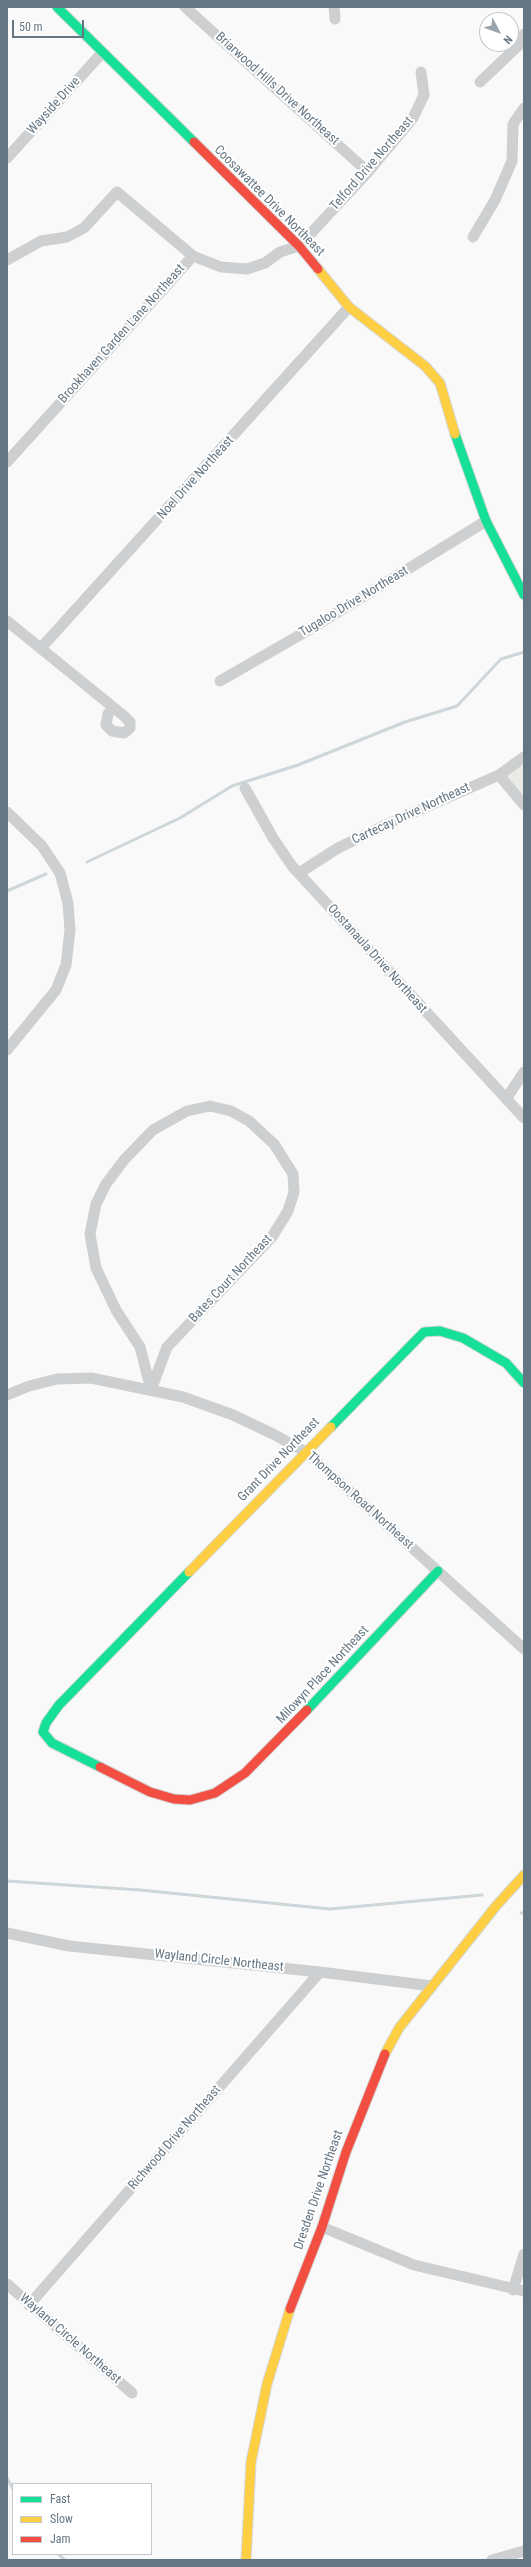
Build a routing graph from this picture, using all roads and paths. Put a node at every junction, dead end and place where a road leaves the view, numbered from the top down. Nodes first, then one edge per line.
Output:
1 (56, 7) edge
2 (185, 7) edge
3 (334, 7) edge
4 (335, 19) dead end
5 (523, 42) edge
6 (101, 54) junction
7 (422, 72) dead end
8 (480, 82) dead end
9 (524, 108) edge
10 (7, 158) edge
11 (368, 172) junction
12 (473, 237) dead end
13 (299, 246) junction
14 (193, 256) junction
15 (7, 260) edge
16 (350, 307) junction
17 (7, 462) edge
18 (486, 521) junction
19 (524, 595) edge
20 (7, 621) edge
21 (41, 648) junction
22 (220, 681) dead end
23 (114, 708) dead end
24 (524, 757) edge
25 (499, 775) junction
26 (245, 788) dead end
27 (524, 805) edge
28 (7, 812) edge
29 (299, 873) junction
30 (7, 1050) edge
31 (524, 1072) edge
32 (506, 1099) junction
33 (524, 1118) edge
34 (524, 1383) edge
35 (151, 1390) junction
36 (7, 1395) edge
37 (306, 1452) junction
38 (438, 1571) junction
39 (524, 1649) edge
40 (219, 1790) joint
41 (524, 1875) edge
42 (7, 1933) edge
43 (320, 1972) junction
44 (432, 1986) junction
45 (322, 2227) junction
46 (524, 2254) edge
47 (7, 2284) edge
48 (518, 2290) edge
49 (29, 2305) junction
50 (132, 2393) dead end
51 (524, 2551) edge
52 (246, 2560) edge
53 (492, 2560) edge

1 - 6 street, Coosawattee Drive Northeast
2 - 11 street, Briarwood Hills Drive Northeast
3 - 4 street
5 - 8 street
6 - 10 street, Wayside Drive
6 - 13 street, Coosawattee Drive Northeast
7 - 11 street, Telford Drive Northeast
9 - 12 street
11 - 13 street, Telford Drive Northeast
13 - 14 street, Brookhaven Garden Lane Northeast
13 - 16 street, Coosawattee Drive Northeast
14 - 15 street
14 - 17 street, Brookhaven Garden Lane Northeast
16 - 18 street, Coosawattee Drive Northeast
16 - 21 street, Noel Drive Northeast
18 - 19 street, Coosawattee Drive Northeast
18 - 22 street, Tugaloo Drive Northeast
20 - 21 street
21 - 23 street
24 - 25 street, Cartecay Drive Northeast
25 - 27 street
25 - 29 street, Cartecay Drive Northeast
26 - 29 street, Oostanaula Drive Northeast
28 - 30 street
29 - 32 street, Oostanaula Drive Northeast
31 - 32 street
32 - 33 street, Oostanaula Drive Northeast
34 - 37 street, Grant Drive Northeast
35 - 35 street, Bates Court Northeast
35 - 36 street, Thompson Road Northeast
35 - 37 street, Thompson Road Northeast
37 - 38 street, Thompson Road Northeast
37 - 40 street, Grant Drive Northeast
38 - 39 street, Thompson Road Northeast
38 - 40 street, Milowyn Place Northeast
41 - 44 street, Dresden Drive Northeast
42 - 43 street, Wayland Circle Northeast
43 - 44 street, Wayland Circle Northeast
43 - 49 street, Richwood Drive Northeast
44 - 45 street, Dresden Drive Northeast
45 - 48 street
45 - 52 street, Dresden Drive Northeast
46 - 48 street
47 - 49 street, Wayland Circle Northeast
49 - 50 street, Wayland Circle Northeast
51 - 53 street

